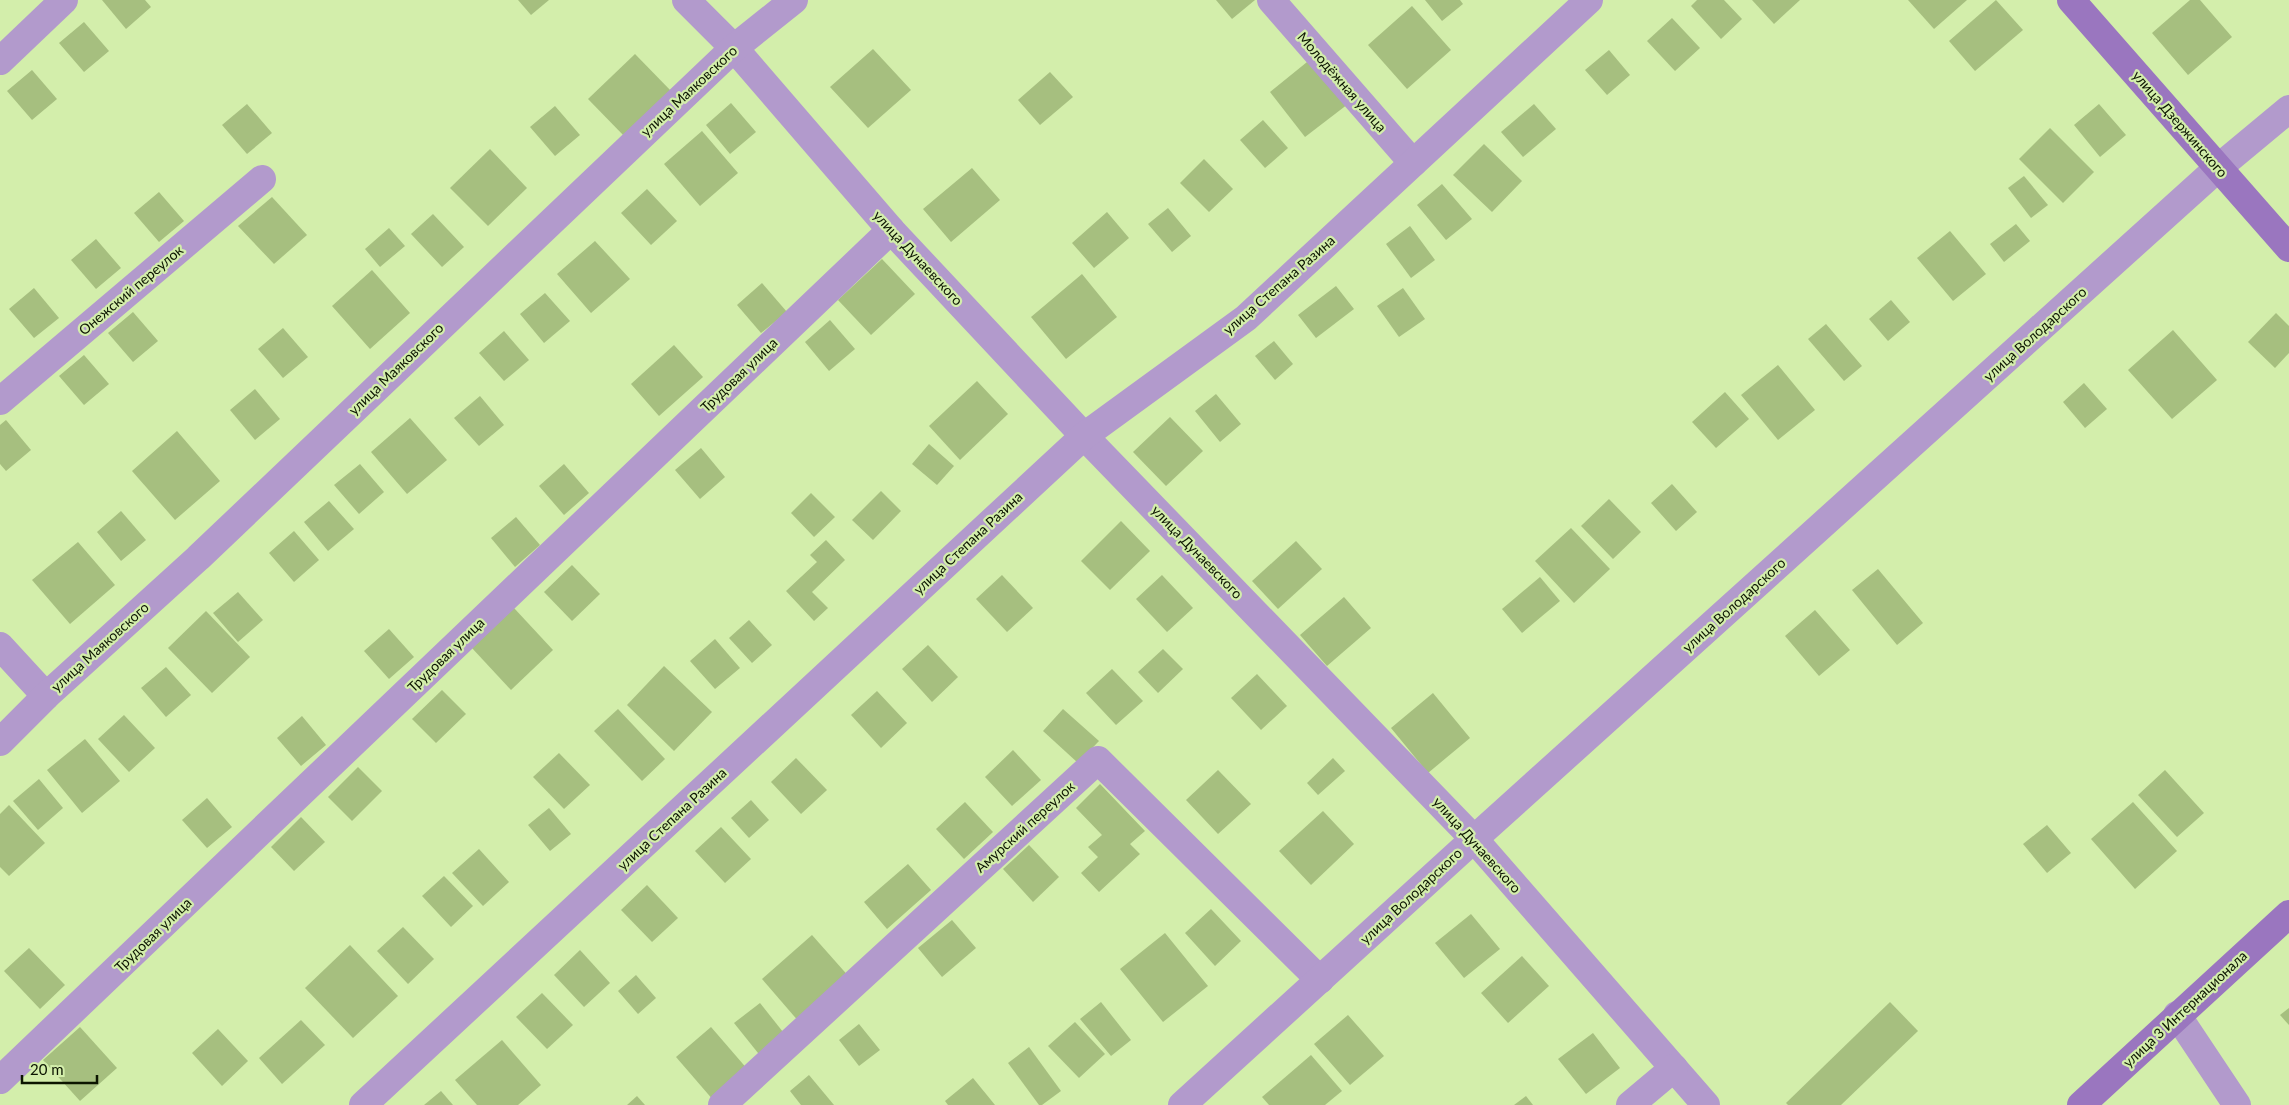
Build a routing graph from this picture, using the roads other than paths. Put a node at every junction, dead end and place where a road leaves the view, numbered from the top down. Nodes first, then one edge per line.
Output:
1 (64, 0) edge
2 (686, 0) edge
3 (794, 0) edge
4 (1271, 0) edge
5 (1589, 0) edge
6 (2071, 0) edge
7 (734, 48) junction
8 (0, 61) edge
9 (2289, 109) edge
10 (1413, 163) junction
11 (2218, 168) junction
12 (262, 179) dead end
13 (891, 230) junction
14 (2289, 248) edge
15 (0, 401) edge
16 (1084, 436) junction
17 (0, 646) edge
18 (46, 696) junction
19 (0, 742) edge
20 (1474, 839) junction
21 (2289, 914) edge
22 (1320, 980) junction
23 (2178, 1015) junction
24 (1674, 1068) junction
25 (0, 1080) edge
26 (363, 1105) edge
27 (722, 1105) edge
28 (1182, 1105) edge
29 (1630, 1105) edge
30 (1706, 1105) edge
31 (2081, 1105) edge
32 (2238, 1105) edge

1 - 8 street
2 - 7 street, улица Дунаевского
3 - 7 street, улица Маяковского
4 - 10 street, Молодёжная улица
5 - 10 street, улица Степана Разина
6 - 11 street, улица Дзержинского
7 - 13 street, улица Дунаевского
7 - 18 street, улица Маяковского
9 - 11 street, улица Володарского
10 - 16 street, улица Степана Разина
11 - 14 street, улица Дзержинского
11 - 20 street, улица Володарского
12 - 15 street, Онежский переулок
13 - 16 street, улица Дунаевского
13 - 25 street, Трудовая улица
16 - 20 street, улица Дунаевского
16 - 26 street, улица Степана Разина
17 - 18 street
18 - 19 street, улица Маяковского
20 - 22 street, улица Володарского
20 - 24 street, улица Дунаевского
21 - 23 street, улица 3 Интернационала
22 - 27 street, Амурский переулок
22 - 28 street, улица Володарского
23 - 31 street, улица 3 Интернационала
23 - 32 street
24 - 29 street
24 - 30 street, улица Дунаевского

